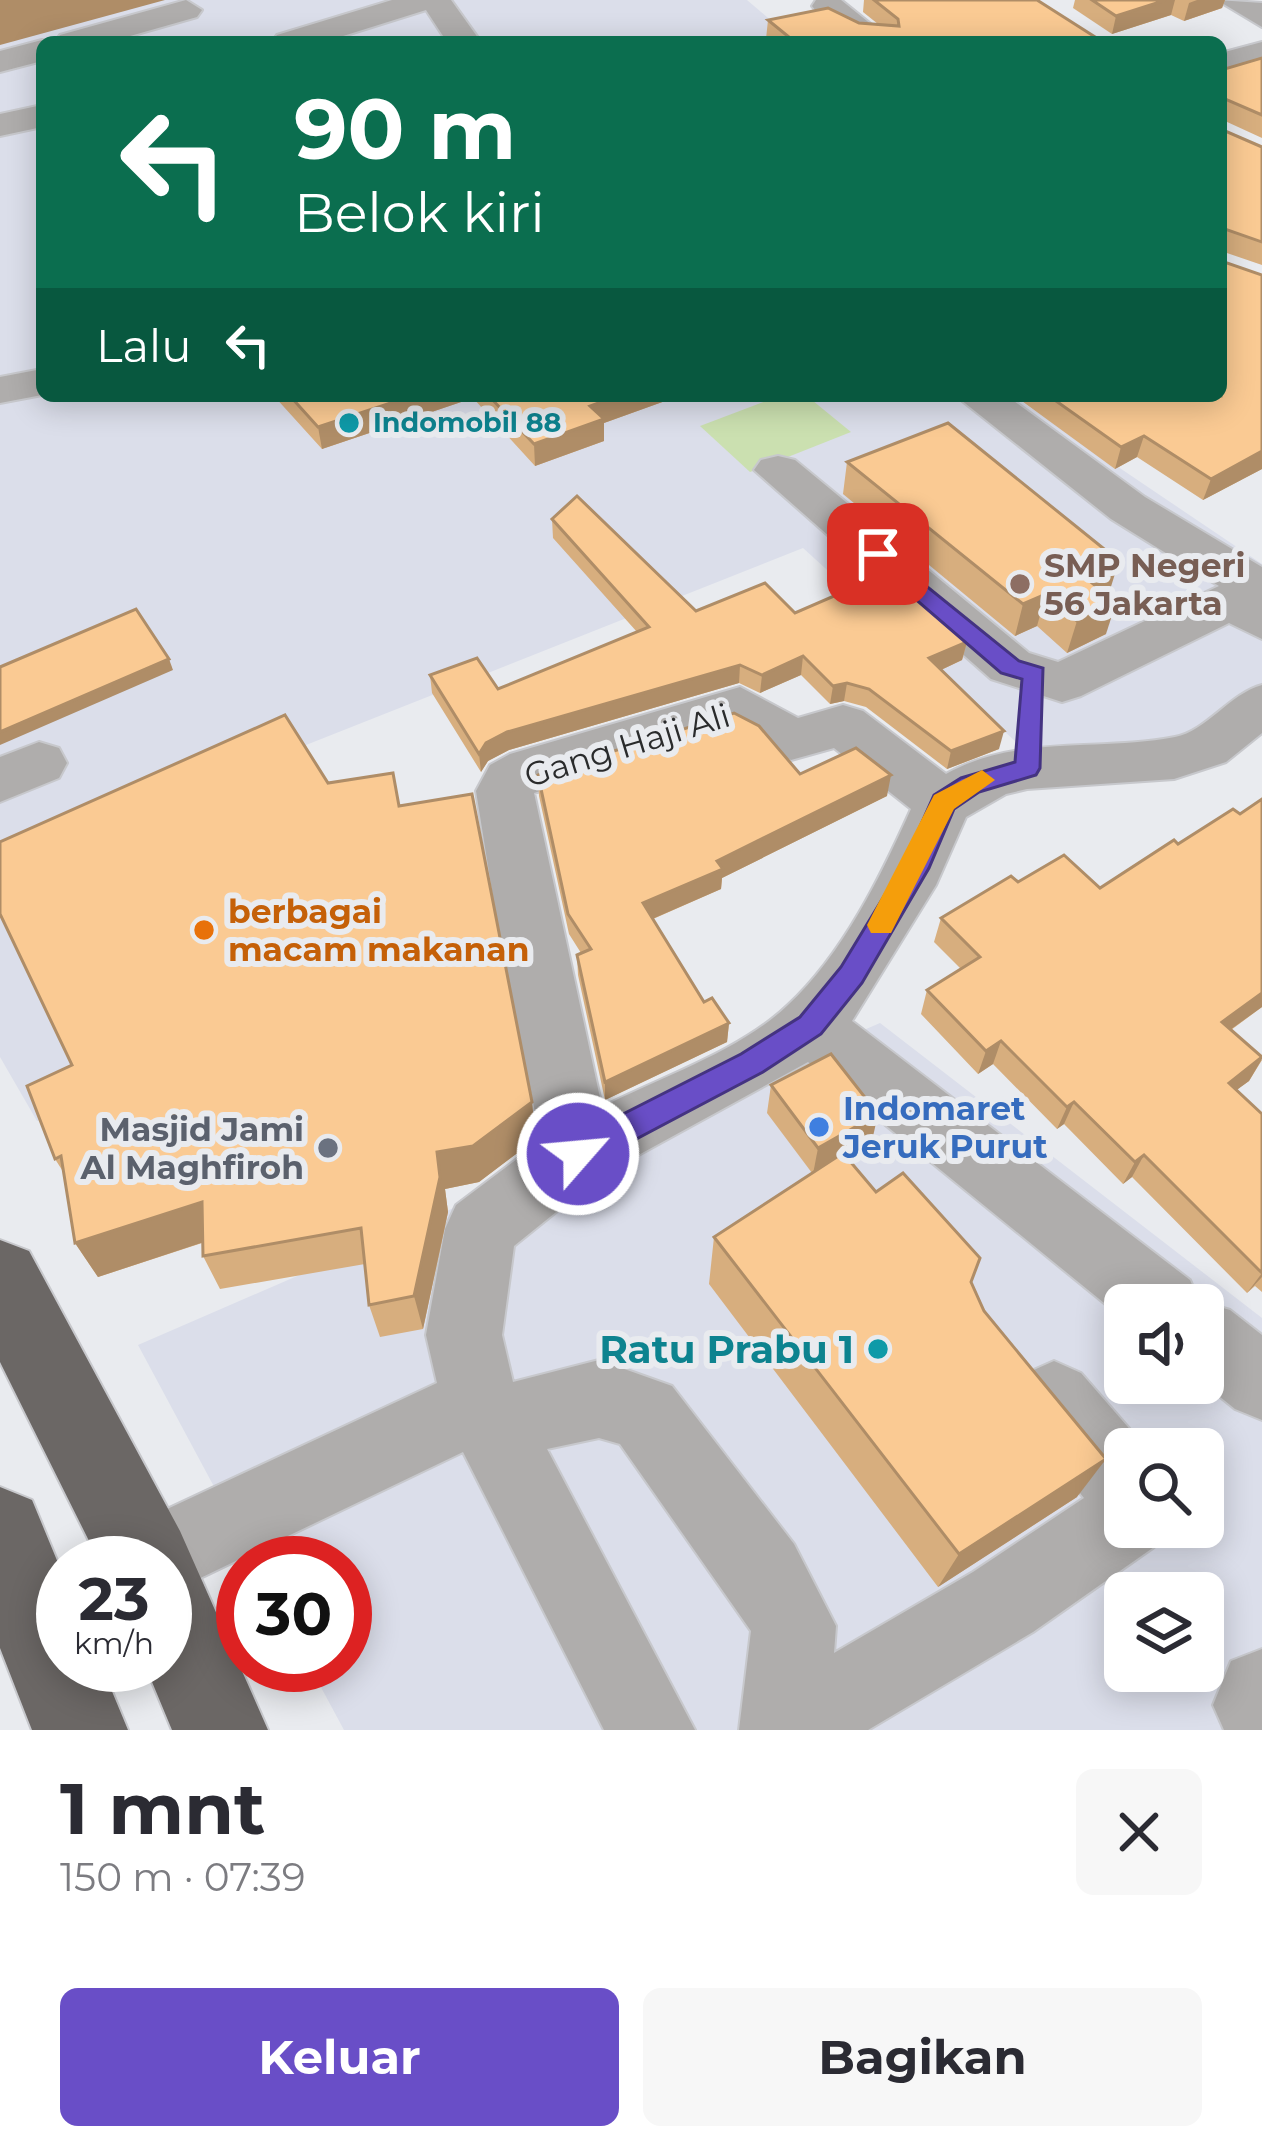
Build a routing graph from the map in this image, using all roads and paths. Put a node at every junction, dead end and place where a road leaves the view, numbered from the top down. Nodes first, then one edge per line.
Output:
1 (327, 0) edge
2 (430, 0) edge
3 (1233, 0) edge
4 (828, 6) edge
5 (185, 12) edge
6 (1262, 17) edge
7 (290, 26) edge
8 (95, 36) edge
9 (459, 36) edge
10 (868, 36) edge
11 (36, 52) edge
12 (1262, 52) edge
13 (1227, 61) edge
14 (0, 62) edge
15 (1262, 63) edge
16 (1227, 72) edge
17 (36, 117) edge
18 (0, 125) edge
19 (36, 148) edge
20 (0, 155) edge
21 (36, 383) edge
22 (0, 390) edge
23 (987, 402) edge
24 (778, 470) dead end
25 (1262, 590) edge
26 (1262, 621) edge
27 (1034, 674) junction
28 (1262, 704) edge
29 (1027, 768) junction
30 (944, 802) junction
31 (810, 1025) junction
32 (578, 1154) junction
33 (0, 1278) edge
34 (1137, 1284) edge
35 (1008, 1344) edge
36 (1224, 1352) edge
37 (1262, 1382) edge
38 (487, 1419) junction
39 (1104, 1460) edge
40 (0, 1532) edge
41 (1104, 1532) edge
42 (134, 1536) edge
43 (192, 1557) edge
44 (192, 1664) edge
45 (80, 1730) edge
46 (220, 1730) edge
47 (651, 1730) edge
48 (784, 1730) edge

1 - 7 street
2 - 7 street
2 - 9 street
3 - 6 street
4 - 10 street
5 - 8 street
11 - 14 street
12 - 13 street
15 - 16 street
17 - 18 street
19 - 20 street
21 - 22 street
23 - 25 street
24 - 27 street
26 - 27 street
27 - 29 street
28 - 29 street
29 - 30 street
30 - 31 street
30 - 32 street, Gang Haji Ali
31 - 32 street
31 - 34 street
32 - 38 street
33 - 42 highway
35 - 39 street
36 - 37 street
38 - 43 street
38 - 47 street
38 - 48 street
40 - 45 highway
41 - 48 street
44 - 46 highway

